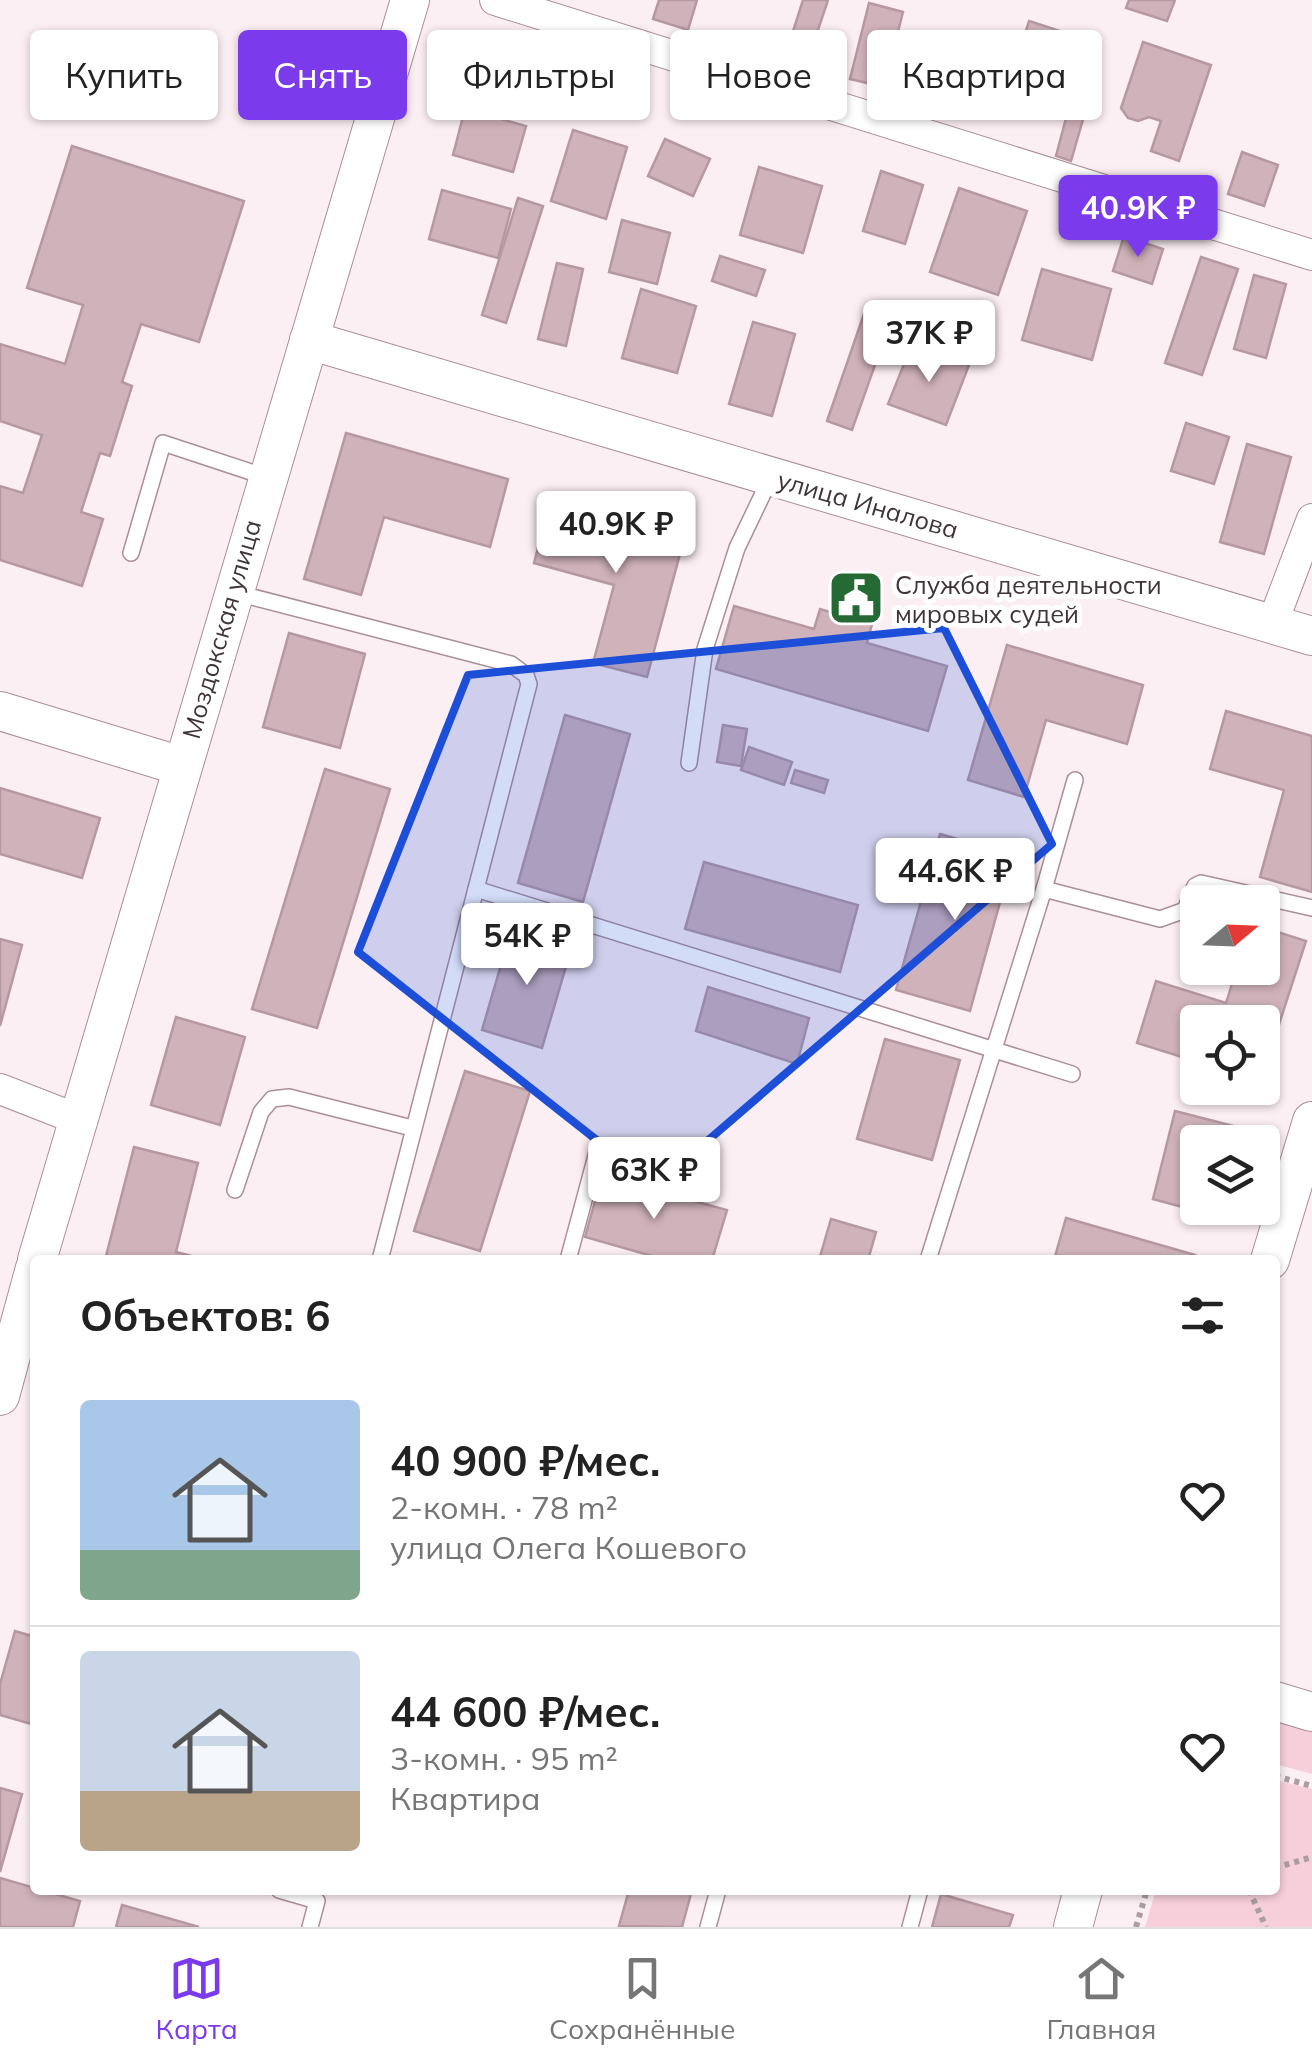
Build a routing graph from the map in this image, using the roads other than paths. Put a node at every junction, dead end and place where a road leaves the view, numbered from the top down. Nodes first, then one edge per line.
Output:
1 (410, 0) edge
2 (495, 0) edge
3 (1312, 254) edge
4 (308, 340) junction
5 (772, 475) junction
6 (266, 477) junction
7 (1312, 520) edge
8 (131, 554) dead end
9 (232, 592) junction
10 (1274, 622) junction
11 (1312, 636) edge
12 (0, 711) edge
13 (690, 764) dead end
14 (181, 766) junction
15 (1075, 780) dead end
16 (476, 889) junction
17 (1044, 889) junction
18 (1312, 908) edge
19 (992, 1049) junction
20 (1072, 1074) dead end
21 (0, 1089) edge
22 (77, 1119) junction
23 (1312, 1121) edge
24 (412, 1128) junction
25 (597, 1152) dead end
26 (235, 1190) dead end
27 (38, 1255) edge
28 (381, 1255) edge
29 (569, 1255) edge
30 (930, 1255) edge
31 (1272, 1255) edge
32 (30, 1305) edge
33 (25, 1342) edge
34 (0, 1396) edge
35 (1280, 1702) edge
36 (1312, 1712) edge
37 (296, 1895) edge
38 (717, 1895) edge
39 (919, 1895) edge
40 (1082, 1895) edge
41 (310, 1927) edge
42 (708, 1927) edge
43 (910, 1927) edge
44 (1073, 1927) edge

1 - 4 street, Моздокская улица
2 - 3 street
4 - 5 street, улица Иналова
4 - 6 street, Моздокская улица
5 - 10 street, улица Иналова
5 - 13 lane
6 - 8 lane
6 - 9 street, Моздокская улица
7 - 10 street
9 - 14 street, Моздокская улица
9 - 16 lane
10 - 11 street, улица Иналова
12 - 14 street
14 - 22 street, Моздокская улица
15 - 17 lane
16 - 19 lane
16 - 24 lane
17 - 18 lane
17 - 19 lane
19 - 20 lane
19 - 30 lane
21 - 22 street
22 - 27 street, Моздокская улица
23 - 31 street
24 - 26 lane
24 - 28 lane
25 - 29 lane
32 - 33 street
33 - 34 street
35 - 36 street
37 - 41 lane
38 - 42 lane
39 - 43 lane
40 - 44 street

